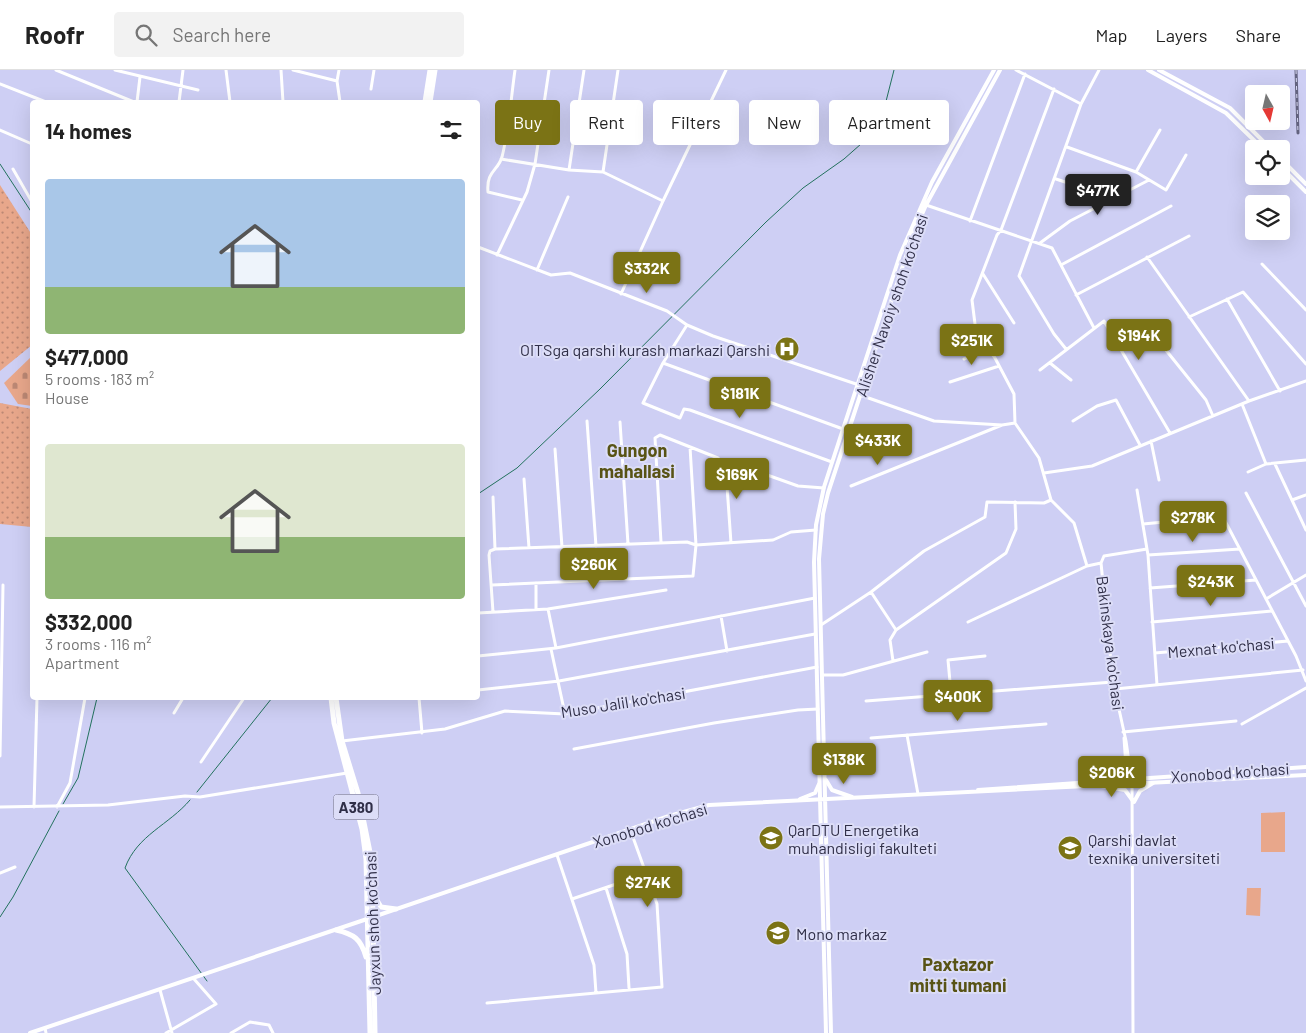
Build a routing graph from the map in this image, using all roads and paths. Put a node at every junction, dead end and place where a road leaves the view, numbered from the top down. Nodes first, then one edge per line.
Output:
1 (56, 70) edge
2 (115, 70) edge
3 (183, 70) edge
4 (226, 70) edge
5 (281, 70) edge
6 (293, 70) edge
7 (339, 70) edge
8 (374, 70) edge
9 (430, 70) edge
10 (435, 70) edge
11 (515, 70) edge
12 (549, 70) edge
13 (584, 70) edge
14 (618, 70) edge
15 (726, 70) edge
16 (994, 70) edge
17 (1000, 70) edge
18 (1016, 70) edge
19 (1098, 70) edge
20 (1148, 70) edge
21 (1159, 70) edge
22 (1025, 74) junction
23 (140, 77) junction
24 (337, 81) junction
25 (0, 84) edge
26 (180, 85) junction
27 (371, 89) dead end
28 (1054, 89) junction
29 (198, 90) dead end
30 (41, 100) edge
31 (131, 100) edge
32 (136, 100) edge
33 (179, 100) edge
34 (230, 100) edge
35 (283, 100) edge
36 (340, 100) edge
37 (424, 100) edge
38 (430, 100) edge
39 (1081, 104) junction
40 (0, 130) edge
41 (1160, 130) dead end
42 (1254, 140) edge
43 (1262, 140) edge
44 (30, 143) edge
45 (1067, 147) junction
46 (1186, 155) dead end
47 (502, 159) junction
48 (535, 164) junction
49 (1290, 168) edge
50 (13, 169) dead end
51 (569, 170) junction
52 (602, 172) junction
53 (1136, 172) junction
54 (1297, 175) junction
55 (1290, 176) edge
56 (1056, 179) junction
57 (1293, 179) junction
58 (1149, 180) junction
59 (1306, 184) edge
60 (1306, 192) edge
61 (568, 197) dead end
62 (1114, 198) junction
63 (30, 199) edge
64 (522, 200) junction
65 (663, 201) junction
66 (926, 205) junction
67 (1171, 206) dead end
68 (970, 221) junction
69 (1001, 230) junction
70 (1189, 236) dead end
71 (1033, 241) junction
72 (1040, 243) junction
73 (480, 248) edge
74 (498, 255) junction
75 (1148, 257) junction
76 (1262, 264) dead end
77 (1061, 265) junction
78 (536, 270) junction
79 (982, 273) junction
80 (622, 294) junction
81 (1076, 295) junction
82 (1227, 299) junction
83 (1306, 310) edge
84 (1189, 317) junction
85 (1014, 323) dead end
86 (687, 325) junction
87 (1094, 328) junction
88 (1160, 344) dead end
89 (988, 349) junction
90 (1066, 349) junction
91 (964, 358) dead end
92 (663, 363) junction
93 (1050, 363) junction
94 (1306, 364) edge
95 (999, 366) junction
96 (1040, 370) dead end
97 (1071, 380) dead end
98 (1306, 381) edge
99 (950, 382) dead end
100 (860, 385) junction
101 (1280, 391) junction
102 (857, 395) junction
103 (1249, 401) junction
104 (1242, 404) junction
105 (1213, 416) junction
106 (587, 421) dead end
107 (1073, 421) dead end
108 (620, 422) dead end
109 (1015, 423) junction
110 (1002, 425) junction
111 (843, 429) junction
112 (1170, 433) junction
113 (1151, 441) junction
114 (1140, 445) junction
115 (690, 448) junction
116 (555, 449) dead end
117 (1306, 460) edge
118 (832, 462) junction
119 (1266, 464) junction
120 (1275, 464) junction
121 (726, 472) junction
122 (1248, 472) dead end
123 (1044, 473) junction
124 (524, 479) dead end
125 (1159, 480) dead end
126 (851, 486) dead end
127 (824, 488) junction
128 (1136, 490) dead end
129 (1246, 493) dead end
130 (1306, 495) edge
131 (493, 497) dead end
132 (1051, 500) junction
133 (1292, 500) junction
134 (1015, 502) junction
135 (1144, 524) junction
136 (816, 530) junction
137 (1306, 530) edge
138 (660, 542) junction
139 (731, 543) junction
140 (628, 544) junction
141 (696, 545) junction
142 (596, 546) junction
143 (562, 547) junction
144 (529, 548) junction
145 (1240, 548) junction
146 (495, 549) junction
147 (1147, 549) junction
148 (1148, 555) junction
149 (1101, 563) junction
150 (1087, 566) junction
151 (1306, 575) edge
152 (1256, 580) junction
153 (1293, 582) junction
154 (536, 583) junction
155 (3, 585) dead end
156 (492, 585) junction
157 (1150, 588) junction
158 (666, 590) dead end
159 (871, 592) junction
160 (815, 598) junction
161 (1266, 599) junction
162 (1306, 606) edge
163 (536, 609) junction
164 (548, 609) junction
165 (1272, 611) junction
166 (480, 612) edge
167 (493, 612) junction
168 (721, 616) junction
169 (968, 622) dead end
170 (1152, 622) junction
171 (821, 625) junction
172 (896, 630) junction
173 (815, 634) junction
174 (1288, 641) junction
175 (816, 643) junction
176 (822, 643) junction
177 (554, 648) junction
178 (727, 651) junction
179 (926, 652) dead end
180 (1155, 653) junction
181 (480, 656) edge
182 (985, 656) dead end
183 (893, 661) junction
184 (816, 667) junction
185 (1302, 670) junction
186 (822, 675) junction
187 (559, 681) junction
188 (1306, 681) edge
189 (1113, 682) junction
190 (1157, 685) junction
191 (1306, 688) edge
192 (1115, 689) junction
193 (480, 690) edge
194 (951, 694) junction
195 (37, 700) edge
196 (85, 700) edge
197 (182, 700) edge
198 (243, 700) edge
199 (331, 700) edge
200 (336, 700) edge
201 (418, 700) edge
202 (866, 701) dead end
203 (818, 709) junction
204 (174, 713) dead end
205 (566, 714) junction
206 (1236, 721) dead end
207 (1046, 724) dead end
208 (1242, 724) dead end
209 (1123, 732) junction
210 (422, 733) junction
211 (907, 735) junction
212 (871, 738) dead end
213 (342, 741) junction
214 (574, 749) dead end
215 (0, 756) edge
216 (201, 762) dead end
217 (1306, 767) edge
218 (348, 773) junction
219 (1306, 774) edge
220 (820, 780) junction
221 (826, 780) junction
222 (1129, 781) junction
223 (1156, 782) junction
224 (1099, 785) junction
225 (976, 790) junction
226 (918, 794) junction
227 (855, 798) junction
228 (827, 799) junction
229 (821, 800) junction
230 (796, 801) junction
231 (1133, 803) junction
232 (0, 807) edge
233 (34, 807) junction
234 (57, 807) junction
235 (630, 829) junction
236 (557, 855) junction
237 (14, 867) dead end
238 (0, 873) edge
239 (646, 874) junction
240 (373, 881) junction
241 (825, 885) junction
242 (606, 888) junction
243 (572, 899) junction
244 (396, 909) junction
245 (373, 917) junction
246 (367, 919) junction
247 (336, 930) junction
248 (368, 964) junction
249 (194, 979) junction
250 (629, 988) junction
251 (160, 990) junction
252 (596, 993) junction
253 (487, 1003) dead end
254 (826, 1023) junction
255 (831, 1023) junction
256 (45, 1031) edge
257 (171, 1032) edge
258 (30, 1033) edge
259 (166, 1033) edge
260 (231, 1033) edge
261 (273, 1033) edge
262 (370, 1033) edge
263 (375, 1033) edge
264 (826, 1033) edge
265 (832, 1033) edge
266 (1133, 1033) edge

1 - 31 street
2 - 23 street
3 - 26 street
4 - 34 street
5 - 35 street
6 - 24 street
7 - 24 street
8 - 27 street
9 - 37 highway
10 - 38 highway
11 - 47 street
12 - 48 street
13 - 51 street
14 - 52 street
15 - 65 street
16 - 100 main road, Alisher Navoiy shoh ko'chasi
17 - 66 main road, Alisher Navoiy shoh ko'chasi
18 - 22 street
19 - 39 street
20 - 42 main road
21 - 43 main road
22 - 28 street
22 - 68 street
23 - 26 street
23 - 32 street
24 - 36 street
25 - 30 street
26 - 29 street
26 - 33 street
28 - 39 street
28 - 69 street
39 - 45 street
40 - 44 street
41 - 53 street
45 - 53 street
45 - 56 street
46 - 58 street
47 - 48 street
47 - 64 street
48 - 51 street
48 - 64 street
49 - 54 main road
50 - 63 street
51 - 52 street
52 - 65 street
53 - 58 street
54 - 57 main road
54 - 59 main road
55 - 57 main road
56 - 62 street
56 - 71 street
57 - 60 main road
58 - 62 street
61 - 78 street
62 - 72 street
64 - 74 street
65 - 80 street
66 - 68 street
66 - 100 main road, Alisher Navoiy shoh ko'chasi
67 - 77 street
68 - 69 street
69 - 71 street
69 - 79 street
70 - 75 street
71 - 72 street
71 - 90 street
72 - 77 street
73 - 74 street
74 - 78 street
75 - 81 street
75 - 84 street
76 - 83 street
77 - 81 street
78 - 80 street
79 - 85 street
79 - 89 street
80 - 86 street
81 - 87 street
82 - 84 street
82 - 94 street
82 - 101 street
84 - 103 street
86 - 92 street
86 - 100 street
87 - 90 street
87 - 112 street
88 - 105 street
89 - 91 street
89 - 95 street
90 - 93 street
92 - 111 street
92 - 118 street
93 - 96 street
93 - 97 street
95 - 99 street
95 - 109 street
98 - 101 street
100 - 102 main road, Alisher Navoiy shoh ko'chasi
101 - 103 street
102 - 110 street
102 - 111 main road, Alisher Navoiy shoh ko'chasi
102 - 171 main road, Alisher Navoiy shoh ko'chasi
103 - 104 street
104 - 105 street
104 - 119 street
105 - 112 street
106 - 142 street
107 - 114 street
108 - 140 street
109 - 110 street
109 - 123 street
110 - 126 street
111 - 118 main road, Alisher Navoiy shoh ko'chasi
112 - 113 street
113 - 114 street
113 - 125 street
114 - 123 street
115 - 121 street
115 - 138 street
115 - 141 street
116 - 143 street
117 - 120 street
118 - 127 main road, Alisher Navoiy shoh ko'chasi
119 - 120 street
119 - 122 street
120 - 133 street
121 - 127 street
121 - 139 street
123 - 132 street
124 - 144 street
127 - 136 main road, Alisher Navoiy shoh ko'chasi
128 - 135 street
129 - 153 street
130 - 133 street
131 - 146 street
132 - 134 street
132 - 150 street
133 - 137 street
134 - 159 street
134 - 172 street
135 - 145 street
135 - 147 street
136 - 139 street
136 - 160 main road, Alisher Navoiy shoh ko'chasi
138 - 140 street
138 - 141 street
139 - 141 street
140 - 142 street
141 - 154 street
142 - 143 street
143 - 144 street
144 - 146 street
145 - 148 street
145 - 152 street
146 - 156 street
147 - 148 street
147 - 149 street
148 - 157 street
149 - 150 street, Bakinskaya ko'chasi
149 - 189 street, Bakinskaya ko'chasi
150 - 169 street, Bakinskaya ko'chasi
151 - 153 street
152 - 157 street
152 - 161 street
153 - 161 street
153 - 162 street
154 - 156 street
154 - 163 street
155 - 215 street
156 - 167 street
157 - 170 street
158 - 164 street
159 - 171 street
159 - 172 street
160 - 168 street
160 - 173 main road, Alisher Navoiy shoh ko'chasi
161 - 165 street
163 - 164 street
163 - 167 street
164 - 177 street
165 - 170 street
165 - 174 street
166 - 167 street
168 - 177 street
168 - 178 street
170 - 180 street
171 - 176 main road, Alisher Navoiy shoh ko'chasi
172 - 183 street
173 - 175 main road, Alisher Navoiy shoh ko'chasi
173 - 178 street
174 - 180 street, Mexnat ko'chasi
174 - 185 street
175 - 176 main road
175 - 184 main road, Alisher Navoiy shoh ko'chasi
176 - 186 main road, Alisher Navoiy shoh ko'chasi
177 - 181 street
177 - 187 street
178 - 187 street
179 - 183 street
180 - 190 street
182 - 194 street
183 - 186 street
184 - 203 main road, Alisher Navoiy shoh ko'chasi
184 - 205 street, Muso Jalil ko'chasi
185 - 188 street
185 - 190 street
186 - 221 main road, Alisher Navoiy shoh ko'chasi
187 - 193 street
187 - 205 street
189 - 192 street, Bakinskaya ko'chasi
189 - 194 street
190 - 192 street
191 - 208 street
192 - 209 street, Bakinskaya ko'chasi
194 - 202 street
195 - 233 street
196 - 234 street
197 - 204 street
198 - 216 street
199 - 218 highway, Jayxun shoh ko'chasi / A380
200 - 213 highway, Jayxun shoh ko'chasi / A380
201 - 210 street
203 - 214 street
203 - 220 main road, Alisher Navoiy shoh ko'chasi
205 - 210 street, Muso Jalil ko'chasi
206 - 209 street
207 - 211 street
209 - 222 street, Bakinskaya ko'chasi
210 - 213 street, Muso Jalil ko'chasi
211 - 212 street
211 - 226 street
213 - 240 highway, Jayxun shoh ko'chasi / A380
217 - 222 main road, Xonobod ko'chasi
218 - 234 street
218 - 246 highway, Jayxun shoh ko'chasi / A380
219 - 223 main road, Xonobod ko'chasi
220 - 229 main road, Alisher Navoiy shoh ko'chasi
220 - 230 main road
221 - 227 main road
221 - 228 main road, Alisher Navoiy shoh ko'chasi
222 - 223 main road, Xonobod ko'chasi
222 - 224 main road, Xonobod ko'chasi
222 - 225 main road, Xonobod ko'chasi
222 - 231 street, Bakinskaya ko'chasi
223 - 231 main road
224 - 225 main road, Xonobod ko'chasi
224 - 231 main road
225 - 226 main road, Xonobod ko'chasi
226 - 227 main road, Xonobod ko'chasi
227 - 228 main road, Xonobod ko'chasi
228 - 229 main road, Xonobod ko'chasi
228 - 241 main road, Alisher Navoiy shoh ko'chasi
229 - 230 main road, Xonobod ko'chasi
229 - 241 main road, Alisher Navoiy shoh ko'chasi
230 - 235 main road, Xonobod ko'chasi
231 - 266 street, Bakinskaya ko'chasi
232 - 233 street
233 - 234 street
235 - 236 main road, Xonobod ko'chasi
235 - 239 street
236 - 243 street
236 - 244 main road, Xonobod ko'chasi
237 - 238 street
239 - 242 street
239 - 250 street
240 - 244 highway
240 - 245 highway, Jayxun shoh ko'chasi / A380
241 - 254 main road, Alisher Navoiy shoh ko'chasi
241 - 255 main road, Alisher Navoiy shoh ko'chasi
242 - 243 street
242 - 250 street
243 - 252 street
244 - 245 main road, Xonobod ko'chasi
245 - 246 main road, Xonobod ko'chasi
245 - 263 highway, Jayxun shoh ko'chasi / A380
246 - 247 main road, Xonobod ko'chasi
246 - 248 highway, Jayxun shoh ko'chasi / A380
247 - 248 highway
247 - 249 main road, Xonobod ko'chasi
248 - 262 highway, Jayxun shoh ko'chasi / A380
249 - 251 main road, Xonobod ko'chasi
249 - 257 street
250 - 252 street
251 - 256 main road, Xonobod ko'chasi
251 - 257 street
252 - 253 street
254 - 255 main road
254 - 264 main road, Alisher Navoiy shoh ko'chasi
255 - 265 main road, Alisher Navoiy shoh ko'chasi
256 - 258 main road, Xonobod ko'chasi
257 - 259 street
260 - 261 street

